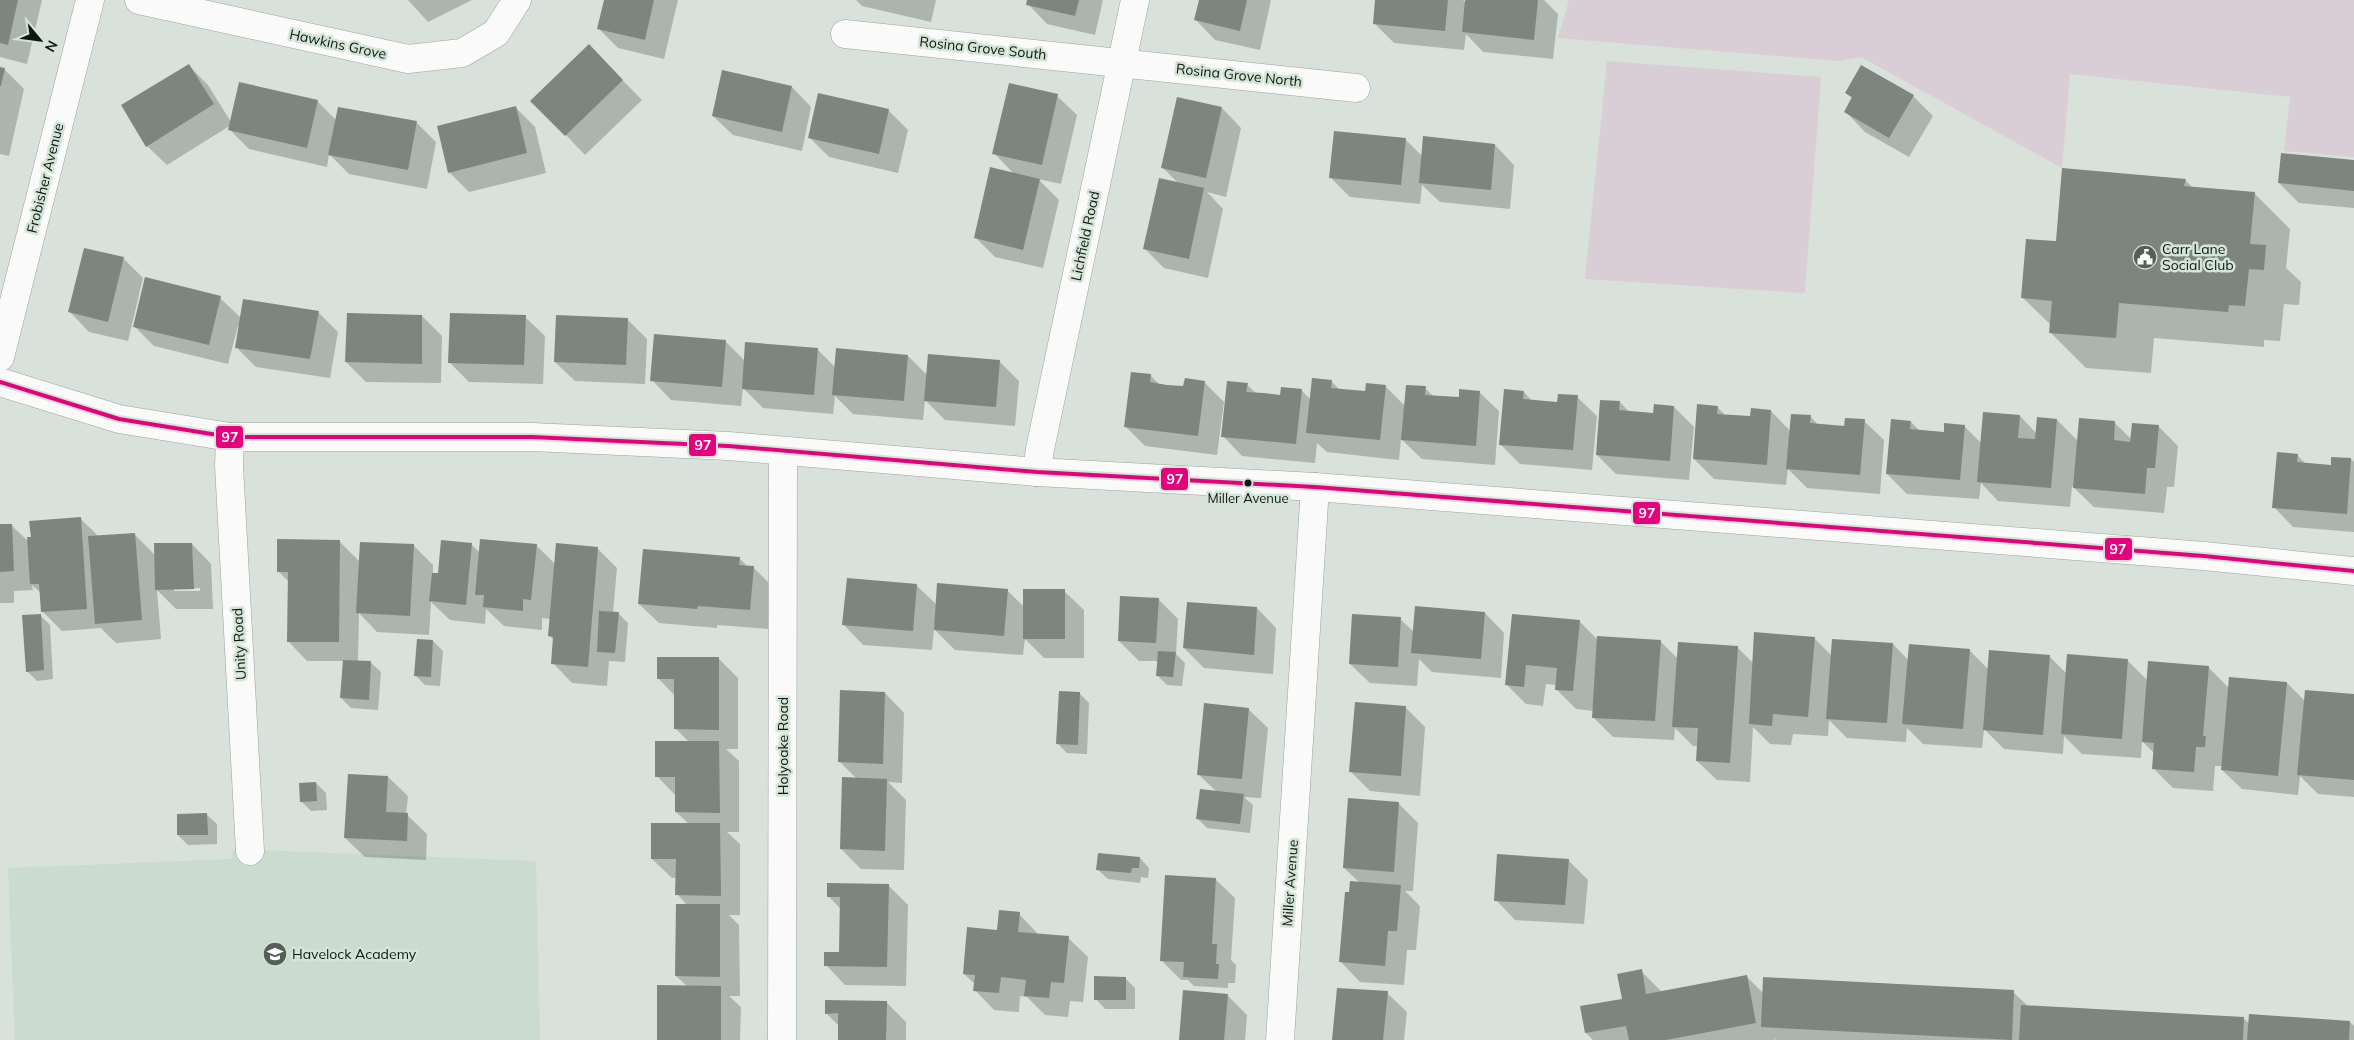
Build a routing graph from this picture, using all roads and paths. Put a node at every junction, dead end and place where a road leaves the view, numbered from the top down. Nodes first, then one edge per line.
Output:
1 (90, 0) edge
2 (139, 0) edge
3 (517, 0) edge
4 (1135, 0) edge
5 (845, 34) dead end
6 (1121, 62) junction
7 (1356, 88) dead end
8 (0, 357) edge
9 (0, 382) edge
10 (230, 437) junction
11 (783, 452) junction
12 (1037, 472) junction
13 (1315, 487) junction
14 (2354, 571) edge
15 (250, 851) dead end
16 (782, 1040) edge
17 (1280, 1040) edge

1 - 8 street, Frobisher Avenue
2 - 3 street, Hawkins Grove
4 - 6 street, Lichfield Road
5 - 6 street, Rosina Grove South
6 - 7 street, Rosina Grove North
6 - 12 street, Lichfield Road
9 - 10 street
10 - 11 street
10 - 15 street, Unity Road
11 - 12 street
11 - 16 street, Holyoake Road
12 - 13 street
13 - 14 street
13 - 17 street, Miller Avenue

